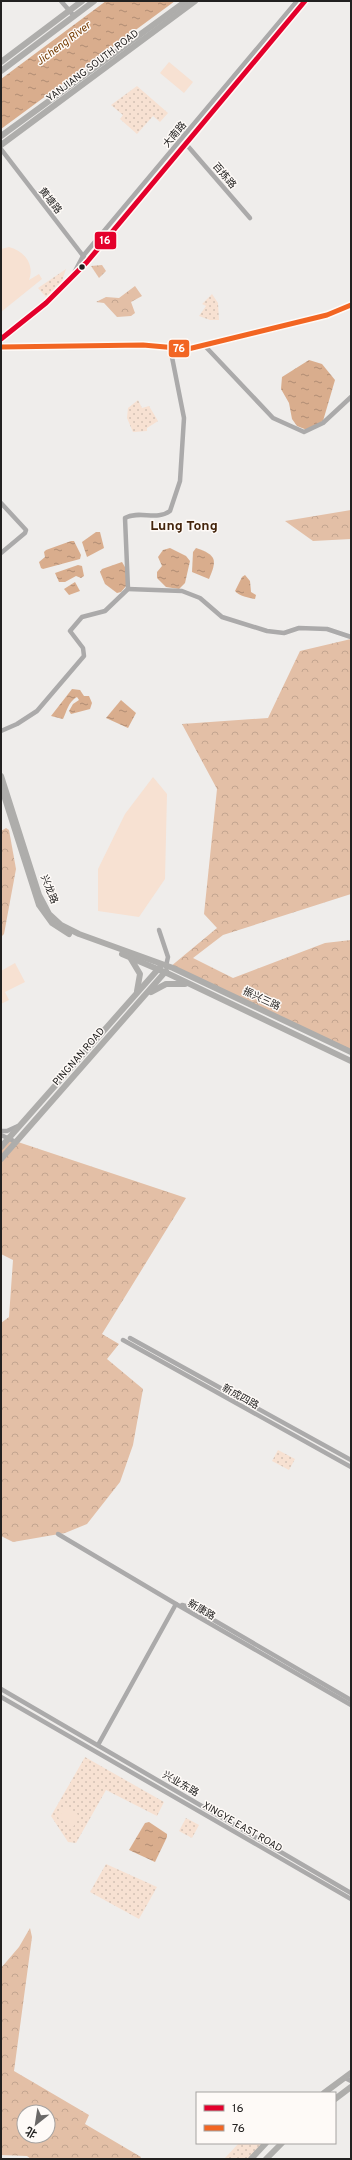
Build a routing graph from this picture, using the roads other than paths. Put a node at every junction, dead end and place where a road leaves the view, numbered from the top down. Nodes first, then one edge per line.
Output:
1 (61, 1) edge
2 (82, 1) edge
3 (94, 1) edge
4 (186, 1) edge
5 (195, 1) edge
6 (297, 1) edge
7 (305, 1) edge
8 (70, 10) junction
9 (74, 16) junction
10 (1, 62) edge
11 (1, 71) edge
12 (1, 136) edge
13 (186, 144) junction
14 (1, 145) edge
15 (1, 149) edge
16 (250, 218) dead end
17 (83, 256) junction
18 (87, 262) junction
19 (69, 282) junction
20 (351, 305) edge
21 (1, 339) edge
22 (204, 345) junction
23 (170, 347) junction
24 (1, 348) edge
25 (351, 397) edge
26 (1, 502) edge
27 (1, 553) edge
28 (128, 589) junction
29 (351, 638) edge
30 (1, 731) edge
31 (1, 776) edge
32 (1, 786) edge
33 (159, 930) dead end
34 (128, 957) junction
35 (164, 968) junction
36 (190, 985) junction
37 (137, 992) junction
38 (143, 998) junction
39 (351, 1052) edge
40 (351, 1061) edge
41 (23, 1123) junction
42 (1, 1131) edge
43 (1, 1135) edge
44 (9, 1139) junction
45 (16, 1142) junction
46 (1, 1147) edge
47 (1, 1159) edge
48 (130, 1338) dead end
49 (123, 1340) dead end
50 (351, 1460) edge
51 (351, 1467) edge
52 (58, 1534) dead end
53 (176, 1604) junction
54 (1, 1689) edge
55 (1, 1696) edge
56 (351, 1700) edge
57 (351, 1705) edge
58 (98, 1745) junction
59 (351, 1893) edge
60 (351, 1900) edge
61 (351, 2073) edge
62 (345, 2078) junction
63 (351, 2081) edge
64 (351, 2087) edge
65 (325, 2092) edge
66 (336, 2098) edge
67 (265, 2144) edge
68 (281, 2144) edge
69 (251, 2159) edge
70 (266, 2159) edge

1 - 8 street
2 - 8 main road
3 - 9 main road
4 - 12 main road, YANJIANG SOUTH ROAD
5 - 14 main road, YANJIANG SOUTH ROAD
6 - 17 street, 大南路
7 - 13 street, 大南路
8 - 9 street
8 - 10 main road
9 - 11 main road
13 - 16 street, 百炼路
13 - 18 street, 大南路
15 - 17 street, 黄塘路
17 - 18 street, 黄塘路
17 - 19 street, 大南路
18 - 19 street, 大南路
19 - 21 street, 大南路
20 - 22 street
22 - 23 street
22 - 25 street
23 - 24 street
23 - 28 street
26 - 27 street
28 - 29 street
28 - 30 street
31 - 35 main road, 兴龙路
32 - 34 main road, 兴龙路
33 - 35 street
34 - 35 main road, 兴龙路
34 - 37 main road
35 - 36 main road, 振兴三路
35 - 37 main road, PINGNAN ROAD
35 - 38 main road, PINGNAN ROAD
35 - 39 main road, 振兴三路
36 - 38 main road
36 - 40 main road, 振兴三路
37 - 38 main road
37 - 41 main road, PINGNAN ROAD
38 - 45 main road, PINGNAN ROAD
41 - 42 street
41 - 44 main road, PINGNAN ROAD
43 - 44 street
44 - 45 street
44 - 46 main road, PINGNAN ROAD
45 - 47 main road, PINGNAN ROAD
48 - 50 street, 新成四路
49 - 51 street, 新成四路
52 - 53 street
53 - 56 street, 新康路
53 - 57 street, 新康路
53 - 58 street
54 - 58 street, 兴业东路
55 - 60 street, XINGYE EAST ROAD
58 - 59 street, 兴业东路
61 - 62 main road
62 - 63 street
62 - 65 main road
64 - 66 main road
67 - 69 main road
68 - 70 main road

